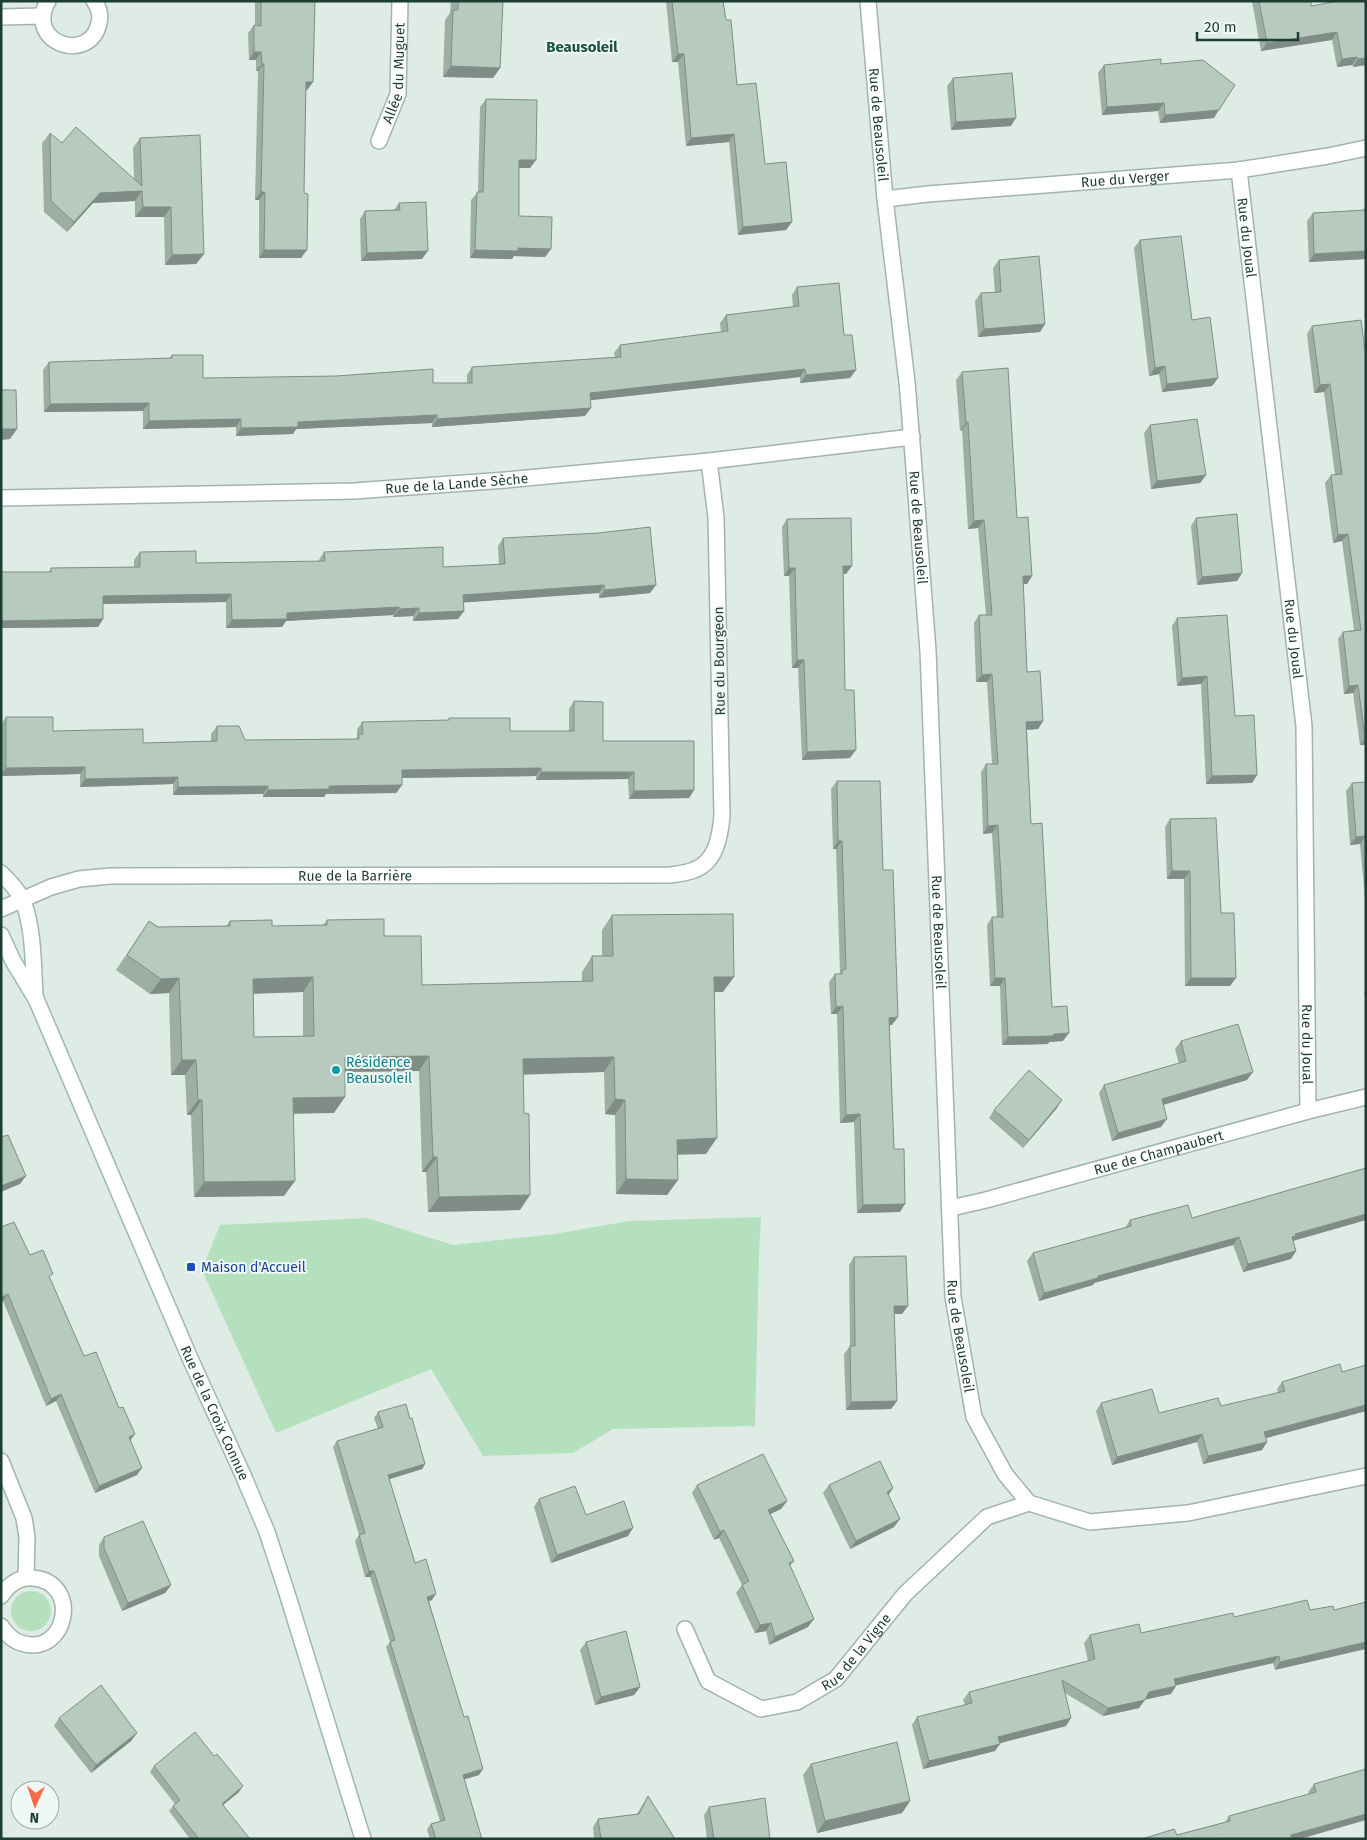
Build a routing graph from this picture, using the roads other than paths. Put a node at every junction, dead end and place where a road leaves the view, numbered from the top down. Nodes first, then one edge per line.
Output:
1 (48, 1) edge
2 (94, 1) edge
3 (400, 1) edge
4 (868, 1) edge
5 (43, 16) junction
6 (1, 17) edge
7 (378, 141) dead end
8 (1366, 148) edge
9 (1240, 170) junction
10 (885, 199) junction
11 (912, 437) junction
12 (709, 461) junction
13 (1, 498) edge
14 (710, 859) joint
15 (1, 873) edge
16 (22, 900) junction
17 (1, 909) edge
18 (1, 935) edge
19 (36, 999) junction
20 (1366, 1097) edge
21 (1308, 1111) junction
22 (951, 1208) junction
23 (1, 1462) edge
24 (1366, 1476) edge
25 (1029, 1503) junction
26 (26, 1577) junction
27 (1, 1596) edge
28 (1, 1626) edge
29 (685, 1629) dead end
30 (363, 1839) edge

1 - 5 street
2 - 5 street
3 - 7 street, Allée du Muguet
4 - 10 street, Rue de Beausoleil
5 - 6 street
8 - 9 street, Rue du Verger
9 - 10 street, Rue du Verger
9 - 21 street, Rue du Joual
10 - 11 street, Rue de Beausoleil
11 - 12 street, Rue de la Lande Sèche
11 - 22 street, Rue de Beausoleil
12 - 13 street, Rue de la Lande Sèche
12 - 14 street, Rue du Bourgeon
14 - 16 street, Rue de la Barrière
15 - 16 street, Rue de la Croix Connue
16 - 17 street, Rue de la Barrière
16 - 19 street, Rue de la Croix Connue
18 - 19 street, Rue de la Croix Connue
19 - 30 street, Rue de la Croix Connue
20 - 21 street, Rue de Champaubert
21 - 22 street, Rue de Champaubert
22 - 25 street, Rue de Beausoleil
23 - 26 street
24 - 25 street
25 - 29 street, Rue de la Vigne
26 - 27 street
26 - 28 street

